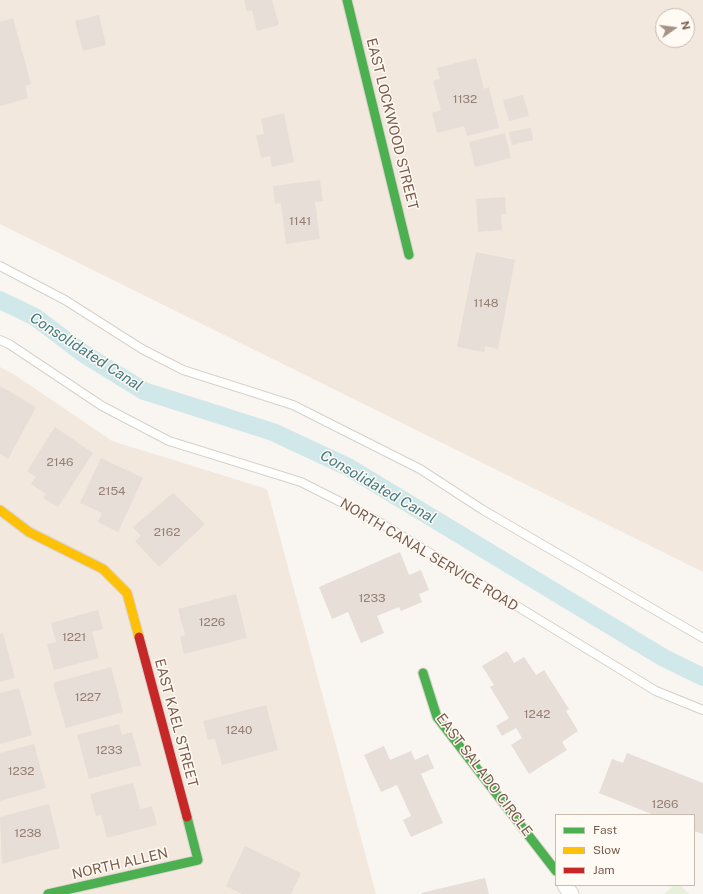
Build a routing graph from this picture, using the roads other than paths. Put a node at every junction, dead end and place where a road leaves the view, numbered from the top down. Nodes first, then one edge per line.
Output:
1 (348, 0) edge
2 (409, 255) dead end
3 (0, 266) edge
4 (0, 340) edge
5 (0, 510) edge
6 (703, 638) edge
7 (423, 673) dead end
8 (703, 710) edge
9 (198, 860) joint
10 (555, 870) edge
11 (48, 894) edge

1 - 2 street, EAST LOCKWOOD STREET
3 - 6 lane
4 - 8 lane, NORTH CANAL SERVICE ROAD
5 - 9 street, EAST KAEL STREET
7 - 10 street, EAST SALADO CIRCLE
9 - 11 street, NORTH ALLEN

